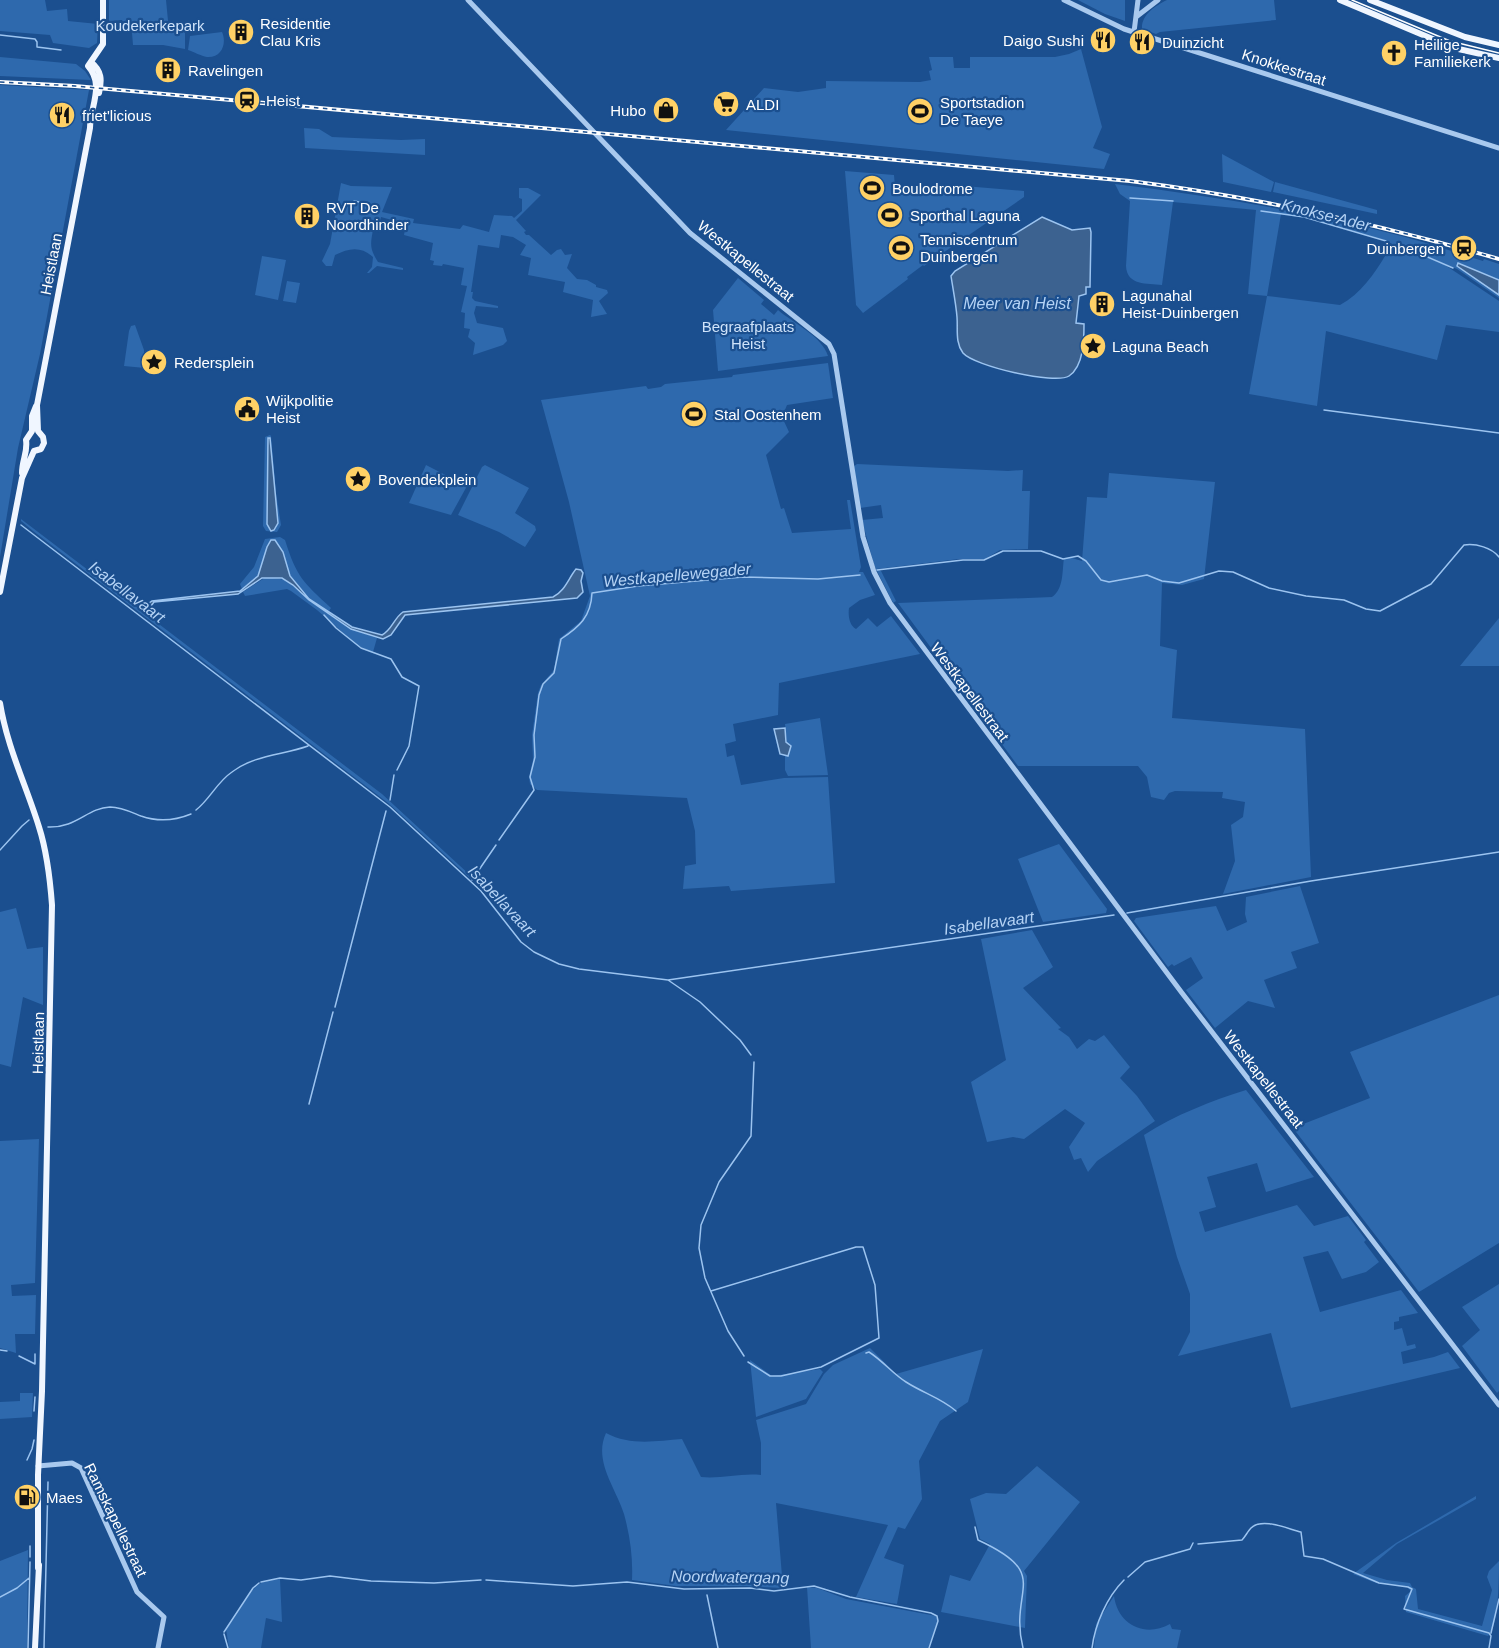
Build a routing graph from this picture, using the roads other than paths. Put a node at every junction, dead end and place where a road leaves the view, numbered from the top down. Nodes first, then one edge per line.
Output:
1 (103, 0) edge
2 (468, 0) edge
3 (1064, 0) edge
4 (1138, 0) edge
5 (1158, 0) edge
6 (1340, 0) edge
7 (1370, 0) edge
8 (1136, 17) junction
9 (1134, 32) junction
10 (1499, 45) edge
11 (1499, 58) edge
12 (1499, 148) edge
13 (37, 405) junction
14 (31, 434) junction
15 (39, 434) junction
16 (31, 449) junction
17 (0, 592) edge
18 (0, 703) edge
19 (1499, 1405) edge
20 (40, 1465) junction
21 (35, 1648) edge
22 (158, 1648) edge

1 - 13 main road, Heistlaan
2 - 19 street, Westkapellestraat
3 - 9 street, Knokkestraat
4 - 8 street
5 - 8 street
6 - 11 main road
7 - 10 main road
8 - 9 street
9 - 12 street, Knokkestraat
13 - 14 main road, Heistlaan
13 - 15 main road, Heistlaan
14 - 15 main road
14 - 16 main road, Heistlaan
15 - 16 main road, Heistlaan
16 - 17 main road, Heistlaan
18 - 20 main road, Heistlaan
20 - 21 main road, Heistlaan
20 - 22 street, Ramskapellestraat

